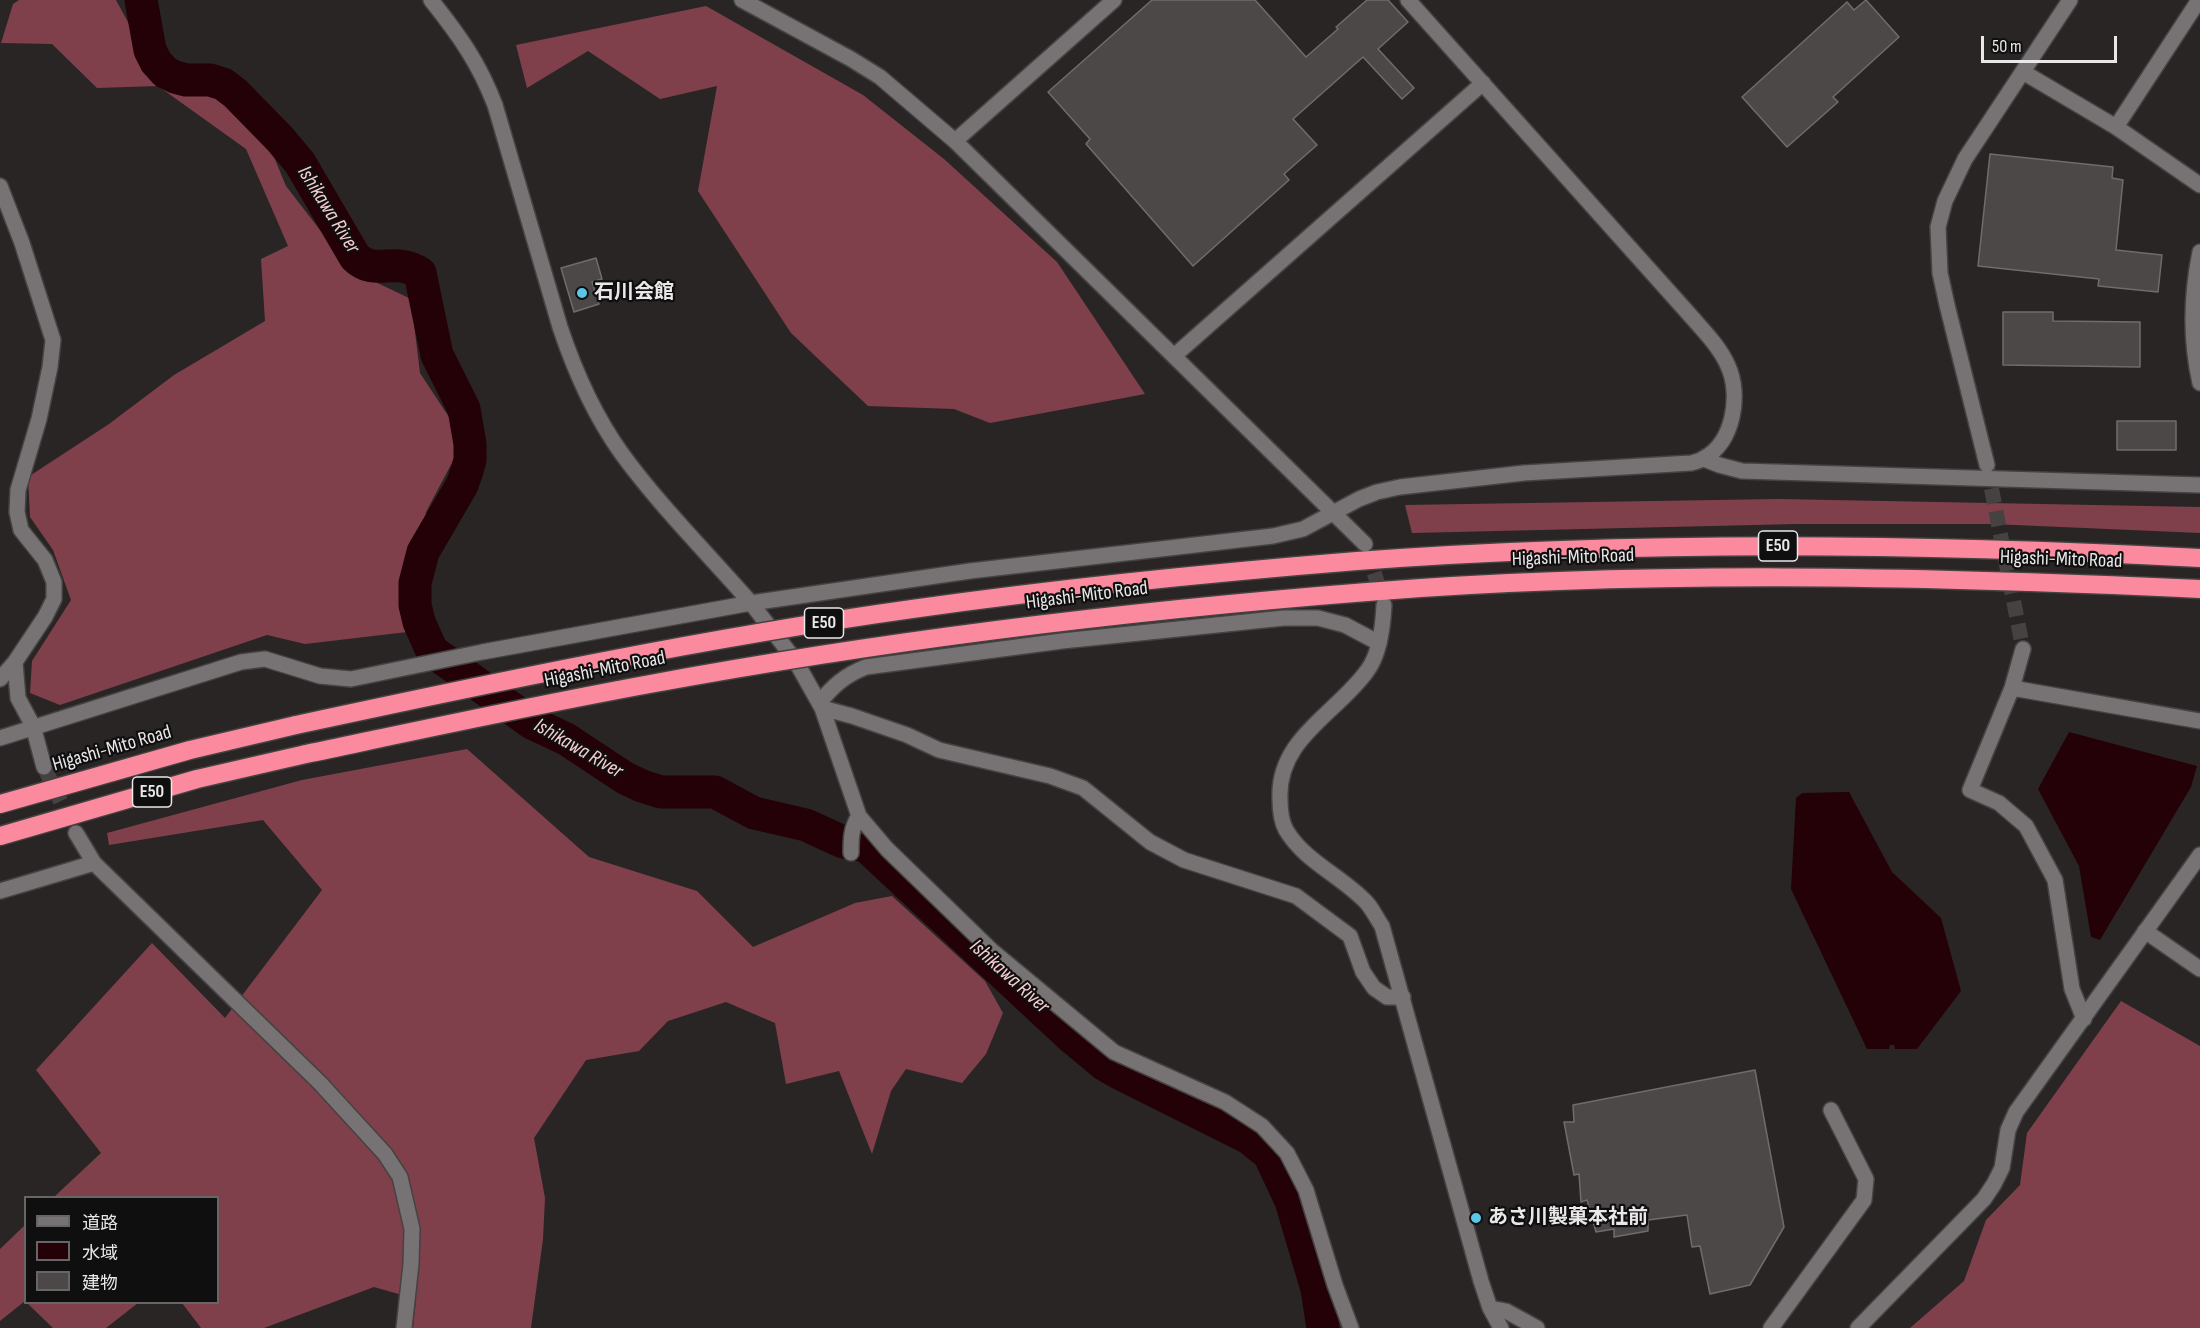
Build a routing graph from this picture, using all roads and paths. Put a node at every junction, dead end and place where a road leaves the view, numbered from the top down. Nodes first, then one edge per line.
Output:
1 (431, 0) edge
2 (742, 0) edge
3 (1114, 0) edge
4 (1408, 0) edge
5 (2070, 0) edge
6 (2199, 0) edge
7 (2023, 72) junction
8 (1484, 83) junction
9 (2116, 127) junction
10 (955, 141) junction
11 (2200, 184) edge
12 (0, 186) edge
13 (2200, 252) edge
14 (1174, 356) junction
15 (2200, 381) edge
16 (1704, 459) junction
17 (1987, 465) tunnel mouth
18 (2200, 485) edge
19 (1334, 512) junction
20 (1365, 544) tunnel mouth
21 (2200, 558) edge
22 (2200, 589) edge
23 (751, 603) junction
24 (1384, 605) tunnel mouth
25 (1379, 643) junction
26 (2023, 649) tunnel mouth
27 (15, 662) junction
28 (0, 679) edge
29 (2012, 688) junction
30 (821, 706) junction
31 (2200, 721) edge
32 (33, 726) junction
33 (0, 738) edge
34 (44, 766) tunnel mouth
35 (0, 804) edge
36 (859, 816) junction
37 (76, 833) tunnel mouth
38 (0, 836) edge
39 (851, 853) dead end
40 (2200, 855) edge
41 (94, 863) junction
42 (0, 891) edge
43 (2145, 931) junction
44 (2200, 969) edge
45 (1403, 997) junction
46 (2084, 1019) junction
47 (1831, 1110) dead end
48 (1490, 1308) junction
49 (404, 1328) edge
50 (1351, 1328) edge
51 (1501, 1328) edge
52 (1538, 1328) edge
53 (1770, 1328) edge
54 (1858, 1328) edge

1 - 23 street
2 - 10 street
3 - 10 street
4 - 8 street
5 - 7 street
6 - 9 street
7 - 9 street
7 - 17 street
8 - 14 street
8 - 16 street
9 - 11 street
10 - 14 street
12 - 27 street
13 - 15 street
14 - 19 street
16 - 18 street
16 - 19 street
19 - 20 street
19 - 23 street
21 - 35 highway, Higashi-Mito Road / E50, bridge
22 - 38 highway, Higashi-Mito Road / E50, bridge
23 - 30 street
23 - 32 street
24 - 25 street
25 - 30 street
25 - 45 street
26 - 29 street
27 - 28 street
27 - 32 street
29 - 31 street
29 - 46 street
30 - 36 street
30 - 45 street
32 - 33 street
32 - 34 street
36 - 39 street
36 - 50 street
37 - 41 street
40 - 43 street
41 - 42 street
41 - 49 street
43 - 44 street
43 - 46 street
45 - 48 street
46 - 54 street
47 - 53 street
48 - 51 street
48 - 52 street

